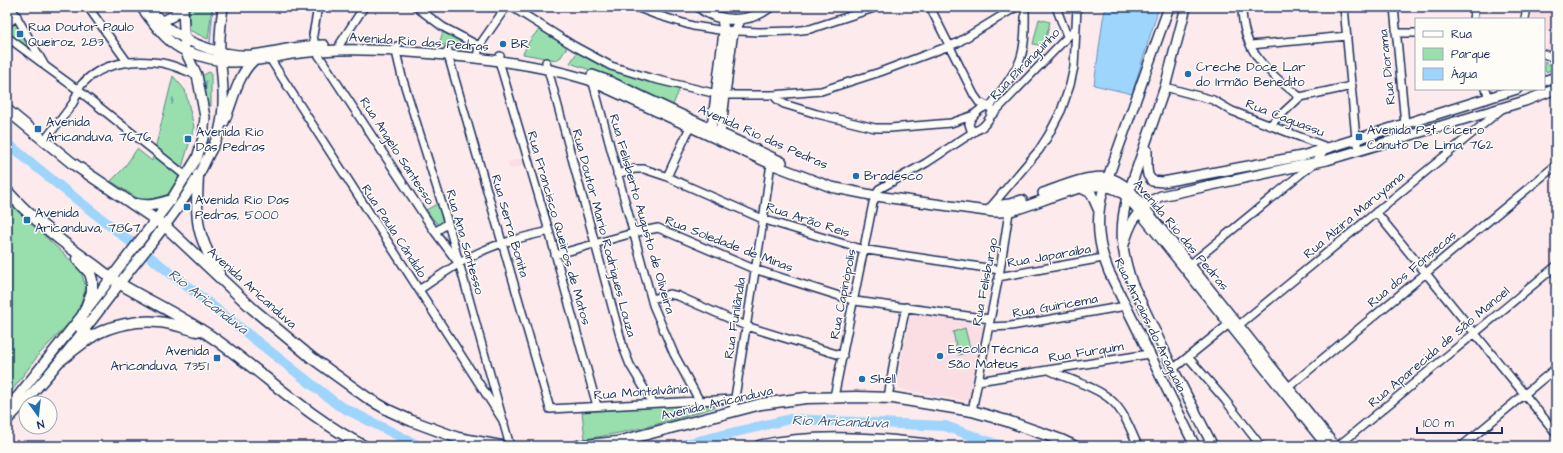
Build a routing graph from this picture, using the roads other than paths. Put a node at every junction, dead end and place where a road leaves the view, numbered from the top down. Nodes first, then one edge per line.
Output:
1 (11, 7) edge
2 (88, 7) edge
3 (141, 7) edge
4 (149, 7) edge
5 (180, 7) edge
6 (183, 7) edge
7 (223, 7) edge
8 (318, 7) edge
9 (364, 7) edge
10 (416, 7) edge
11 (506, 7) edge
12 (512, 7) edge
13 (636, 7) edge
14 (699, 7) edge
15 (770, 7) edge
16 (877, 7) edge
17 (930, 7) edge
18 (1016, 7) edge
19 (1025, 7) edge
20 (1056, 7) edge
21 (1077, 7) edge
22 (1169, 7) edge
23 (1186, 7) edge
24 (1242, 7) edge
25 (1344, 7) edge
26 (1394, 7) edge
27 (1475, 7) edge
28 (1527, 7) edge
29 (17, 16) junction
30 (722, 18) junction
31 (1473, 18) edge
32 (1525, 18) edge
33 (741, 19) junction
34 (161, 22) junction
35 (7, 24) edge
36 (1076, 29) junction
37 (724, 31) junction
38 (734, 31) junction
39 (1396, 33) junction
40 (1415, 33) edge
41 (1067, 36) junction
42 (1347, 36) junction
43 (7, 37) edge
44 (184, 38) junction
45 (1251, 45) junction
46 (950, 46) junction
47 (339, 47) junction
48 (315, 48) junction
49 (397, 48) junction
50 (185, 51) junction
51 (220, 51) junction
52 (478, 52) junction
53 (448, 53) junction
54 (1545, 54) edge
55 (267, 55) junction
56 (500, 58) junction
57 (1556, 59) edge
58 (221, 61) junction
59 (253, 61) junction
60 (128, 63) junction
61 (547, 65) junction
62 (45, 66) junction
63 (197, 75) junction
64 (1556, 77) edge
65 (592, 78) junction
66 (1545, 81) edge
67 (1352, 86) junction
68 (1165, 87) junction
69 (1556, 89) edge
70 (78, 90) junction
71 (1486, 90) edge
72 (1514, 90) edge
73 (1540, 92) edge
74 (721, 94) junction
75 (773, 95) junction
76 (974, 95) junction
77 (1498, 95) junction
78 (1300, 97) junction
79 (1489, 98) junction
80 (1504, 107) junction
81 (7, 110) edge
82 (990, 110) junction
83 (1493, 110) junction
84 (975, 114) junction
85 (205, 117) junction
86 (951, 123) junction
87 (1405, 124) junction
88 (1485, 124) junction
89 (1270, 125) junction
90 (690, 127) junction
91 (220, 129) junction
92 (971, 129) junction
93 (714, 134) junction
94 (1148, 138) junction
95 (1356, 139) junction
96 (45, 140) junction
97 (1327, 148) junction
98 (1360, 150) junction
99 (772, 161) junction
100 (1314, 163) junction
101 (1556, 165) edge
102 (617, 174) junction
103 (198, 175) junction
104 (186, 177) junction
105 (667, 177) junction
106 (1106, 182) junction
107 (1163, 182) junction
108 (1081, 188) junction
109 (7, 191) edge
110 (877, 194) junction
111 (1129, 194) junction
112 (1161, 196) junction
113 (171, 200) junction
114 (129, 202) junction
115 (1010, 207) junction
116 (989, 209) junction
117 (1141, 209) junction
118 (1099, 211) junction
119 (1376, 212) junction
120 (156, 219) junction
121 (764, 219) junction
122 (448, 223) junction
123 (165, 226) junction
124 (549, 231) junction
125 (435, 232) junction
126 (633, 233) junction
127 (54, 236) junction
128 (594, 243) junction
129 (503, 244) junction
130 (1123, 248) junction
131 (864, 250) junction
132 (555, 255) junction
133 (1103, 258) junction
134 (459, 264) junction
135 (1556, 266) edge
136 (1188, 267) junction
137 (756, 270) junction
138 (1426, 272) junction
139 (999, 273) junction
140 (111, 277) junction
141 (120, 284) junction
142 (226, 285) junction
143 (419, 290) junction
144 (652, 299) junction
145 (854, 301) junction
146 (1126, 306) junction
147 (906, 307) junction
148 (84, 313) junction
149 (990, 319) junction
150 (1229, 324) junction
151 (1239, 325) junction
152 (746, 326) junction
153 (989, 327) junction
154 (1475, 333) junction
155 (87, 334) junction
156 (208, 334) junction
157 (1149, 354) junction
158 (843, 356) junction
159 (1188, 357) junction
160 (61, 360) joint
161 (1556, 368) edge
162 (1173, 369) junction
163 (1049, 370) junction
164 (978, 381) junction
165 (493, 385) junction
166 (1286, 389) junction
167 (482, 390) junction
168 (1525, 394) junction
169 (834, 397) junction
170 (888, 398) junction
171 (734, 399) junction
172 (700, 400) junction
173 (654, 403) junction
174 (597, 406) junction
175 (7, 407) edge
176 (550, 409) joint
177 (732, 410) junction
178 (972, 411) junction
179 (7, 420) edge
180 (504, 422) junction
181 (1556, 433) edge
182 (364, 446) edge
183 (501, 446) edge
184 (510, 446) edge
185 (578, 446) edge
186 (759, 446) edge
187 (935, 446) edge
188 (1074, 446) edge
189 (1138, 446) edge
190 (1195, 446) edge
191 (1213, 446) edge
192 (1261, 446) edge
193 (1327, 446) edge
194 (1335, 446) edge
195 (1338, 446) edge
196 (1462, 446) edge

1 - 29 street
2 - 60 street
3 - 50 main road
4 - 34 main road, Avenida Rio das Pedras
5 - 34 main road
6 - 44 main road
7 - 51 main road
8 - 48 street
9 - 47 street
10 - 52 street
11 - 52 street
12 - 74 street
13 - 37 street
14 - 30 main road
15 - 33 main road
16 - 38 street
17 - 46 street
18 - 46 street
19 - 82 street
20 - 41 street
21 - 36 street
22 - 106 main road, Rua Arraias do Araguaia
23 - 68 main road, Rua Arraias do Araguaia
24 - 45 street
25 - 42 street
26 - 39 street, Rua Diorama
27 - 31 street
28 - 32 street
29 - 35 street
29 - 62 street
30 - 33 main road
30 - 37 main road
33 - 38 main road
34 - 44 main road, Avenida Rio das Pedras
36 - 41 street, Rua Piranguinho
36 - 116 street
37 - 38 street
37 - 74 main road
38 - 74 main road
39 - 40 street
39 - 87 street, Rua Diorama
41 - 82 street, Rua Piranguinho
42 - 45 street
42 - 67 street
43 - 62 street
44 - 50 main road
44 - 51 main road, Avenida Rio das Pedras
45 - 78 street
46 - 75 street
46 - 76 street
47 - 48 main road, Avenida Rio das Pedras
47 - 49 main road, Avenida Rio das Pedras
48 - 55 main road, Avenida Rio das Pedras
48 - 125 street, Rua Angelo Santesso
49 - 53 main road, Avenida Rio das Pedras
49 - 122 street, Rua Ana Santesso
50 - 58 main road, Avenida Rio das Pedras
50 - 63 main road
51 - 55 main road, Avenida Rio das Pedras
51 - 58 main road
52 - 53 main road, Avenida Rio das Pedras
52 - 56 main road, Avenida Rio das Pedras
53 - 129 street, Rua Serra Bonita
54 - 57 street
55 - 59 main road, Avenida Rio das Pedras
55 - 143 street, Rua Paula Cândido
56 - 61 main road, Avenida Rio das Pedras
56 - 124 street, Rua Francisco Queiros de Matos
58 - 59 main road, Avenida Rio das Pedras
58 - 91 main road
59 - 91 main road
60 - 63 street
60 - 70 street
61 - 65 main road, Avenida Rio das Pedras
61 - 128 street, Rua Doutor Mario Rodrigues Louza
62 - 70 street
63 - 85 main road
64 - 66 main road
65 - 90 main road, Avenida Rio das Pedras
65 - 93 main road, Avenida Rio das Pedras
65 - 102 street, Rua Felisberto Augusto de Oliveira
67 - 78 street
67 - 95 street
68 - 89 street, Rua Caguassu
68 - 94 main road, Rua Arraias do Araguaia
69 - 73 main road
70 - 96 street
70 - 104 street
71 - 79 street
72 - 77 main road
73 - 80 main road
74 - 75 street
74 - 93 main road
75 - 86 street
76 - 82 street
76 - 84 street
77 - 79 main road
77 - 83 main road
78 - 89 street
79 - 87 main road
80 - 83 main road
80 - 88 street, Rua Alzira Maruyama
81 - 96 highway, Avenida Aricanduva
82 - 84 street
82 - 92 street
83 - 88 street, Rua Alzira Maruyama
83 - 98 main road
84 - 86 street
84 - 92 street
85 - 91 main road
85 - 104 main road
86 - 92 street
87 - 95 main road
88 - 119 street, Rua Alzira Maruyama
89 - 97 street, Rua Caguassu
90 - 93 main road, Avenida Rio das Pedras
90 - 105 street
91 - 103 main road
92 - 110 street
93 - 99 main road, Avenida Rio das Pedras
94 - 107 main road
94 - 111 main road, Rua Arraias do Araguaia
95 - 97 main road
95 - 98 street
96 - 114 highway, Avenida Aricanduva
97 - 100 street
97 - 107 main road
98 - 100 main road
99 - 110 main road, Avenida Rio das Pedras
99 - 121 street, Rua Funilândia
100 - 112 main road
100 - 136 street
101 - 138 street, Rua dos Fonsecas
102 - 105 street, Rua Arão Reis
102 - 126 street, Rua Felisberto Augusto de Oliveira
103 - 123 main road
103 - 142 highway
104 - 113 main road
105 - 121 street, Rua Arão Reis
106 - 108 main road, Avenida Rio das Pedras
106 - 111 main road, Avenida Rio das Pedras
106 - 115 main road, Avenida Rio das Pedras
106 - 118 main road, Rua Arraias do Araguaia
107 - 112 main road
108 - 115 main road, Avenida Rio das Pedras
108 - 118 main road
109 - 127 highway
110 - 116 main road, Avenida Rio das Pedras
110 - 131 street, Rua Capinópolis
111 - 117 main road, Avenida Rio das Pedras
111 - 130 main road, Rua Arraias do Araguaia
112 - 117 main road
113 - 114 highway
113 - 120 main road
114 - 120 highway, Avenida Aricanduva
115 - 116 main road, Avenida Rio das Pedras
115 - 139 street, Rua Felisburgo
117 - 130 main road
117 - 136 main road, Avenida Rio das Pedras
118 - 133 main road, Rua Arraias do Araguaia
119 - 138 street
119 - 151 street, Rua Alzira Maruyama
120 - 123 highway, Avenida Aricanduva
120 - 140 main road
121 - 131 street, Rua Arão Reis
121 - 137 street, Rua Funilândia
122 - 125 street
122 - 134 street, Rua Ana Santesso
123 - 141 main road
123 - 142 highway, Avenida Aricanduva
124 - 129 street
124 - 132 street, Rua Francisco Queiros de Matos
125 - 134 street, Rua Angelo Santesso
126 - 128 street, Rua Soledade de Minas
126 - 137 street, Rua Soledade de Minas
126 - 144 street, Rua Felisberto Augusto de Oliveira
127 - 140 highway
127 - 148 highway
128 - 132 street, Rua Soledade de Minas
128 - 173 street, Rua Doutor Mario Rodrigues Louza
129 - 134 street
129 - 176 street, Rua Serra Bonita
130 - 162 main road, Rua Arraias do Araguaia
131 - 139 street, Rua Arão Reis
131 - 145 street, Rua Capinópolis
132 - 174 street, Rua Francisco Queiros de Matos
133 - 139 street, Rua Japaraiba
133 - 146 main road, Rua Arraias do Araguaia
134 - 143 street
134 - 165 street, Rua Ana Santesso
135 - 154 street, Rua Aparecida de São Manoel
136 - 150 main road, Avenida Rio das Pedras
136 - 151 main road, Avenida Rio das Pedras
137 - 145 street, Rua Soledade de Minas
137 - 152 street, Rua Funilândia
138 - 154 street
138 - 166 street, Rua dos Fonsecas
139 - 149 street, Rua Felisburgo
140 - 141 highway
140 - 148 main road
141 - 155 main road
141 - 156 highway
142 - 183 highway, Avenida Aricanduva
143 - 167 street, Rua Paula Cândido
144 - 152 street
144 - 172 street, Rua Felisberto Augusto de Oliveira
145 - 147 street, Rua Soledade de Minas
145 - 158 street, Rua Capinópolis
146 - 153 street, Rua Guiricema
146 - 157 main road, Rua Arraias do Araguaia
147 - 149 street, Rua Soledade de Minas
147 - 170 street
148 - 155 highway
148 - 175 main road
149 - 153 street, Rua Felisburgo
150 - 159 street
150 - 166 main road, Avenida Rio das Pedras
151 - 166 main road, Avenida Rio das Pedras
152 - 158 street
152 - 171 street, Rua Funilândia
153 - 164 street, Rua Felisburgo
154 - 168 street
154 - 195 street, Rua Aparecida de São Manoel
155 - 156 highway
155 - 160 highway
156 - 182 highway
157 - 163 street, Rua Furquim
157 - 190 main road, Rua Arraias do Araguaia
158 - 169 street, Rua Capinópolis
159 - 162 street
159 - 192 street
160 - 179 main road
161 - 168 street
162 - 191 main road, Rua Arraias do Araguaia
163 - 164 street, Rua Furquim
163 - 189 street
164 - 178 street, Rua Felisburgo
165 - 167 street
165 - 180 street, Rua Ana Santesso
166 - 193 main road, Avenida Rio das Pedras
166 - 194 main road, Avenida Rio das Pedras
167 - 180 street, Rua Paula Cândido
168 - 181 street
168 - 196 street
169 - 170 highway, Avenida Aricanduva
169 - 177 highway, Avenida Aricanduva
170 - 178 highway, Avenida Aricanduva
171 - 172 street, Rua Montalvânia
171 - 177 street, Rua Funilândia
172 - 173 street, Rua Montalvânia
173 - 174 street, Rua Montalvânia
174 - 176 street, Rua Montalvânia
177 - 185 highway, Avenida Aricanduva
178 - 188 highway, Avenida Aricanduva
180 - 184 street, Rua Ana Santesso
186 - 187 highway

